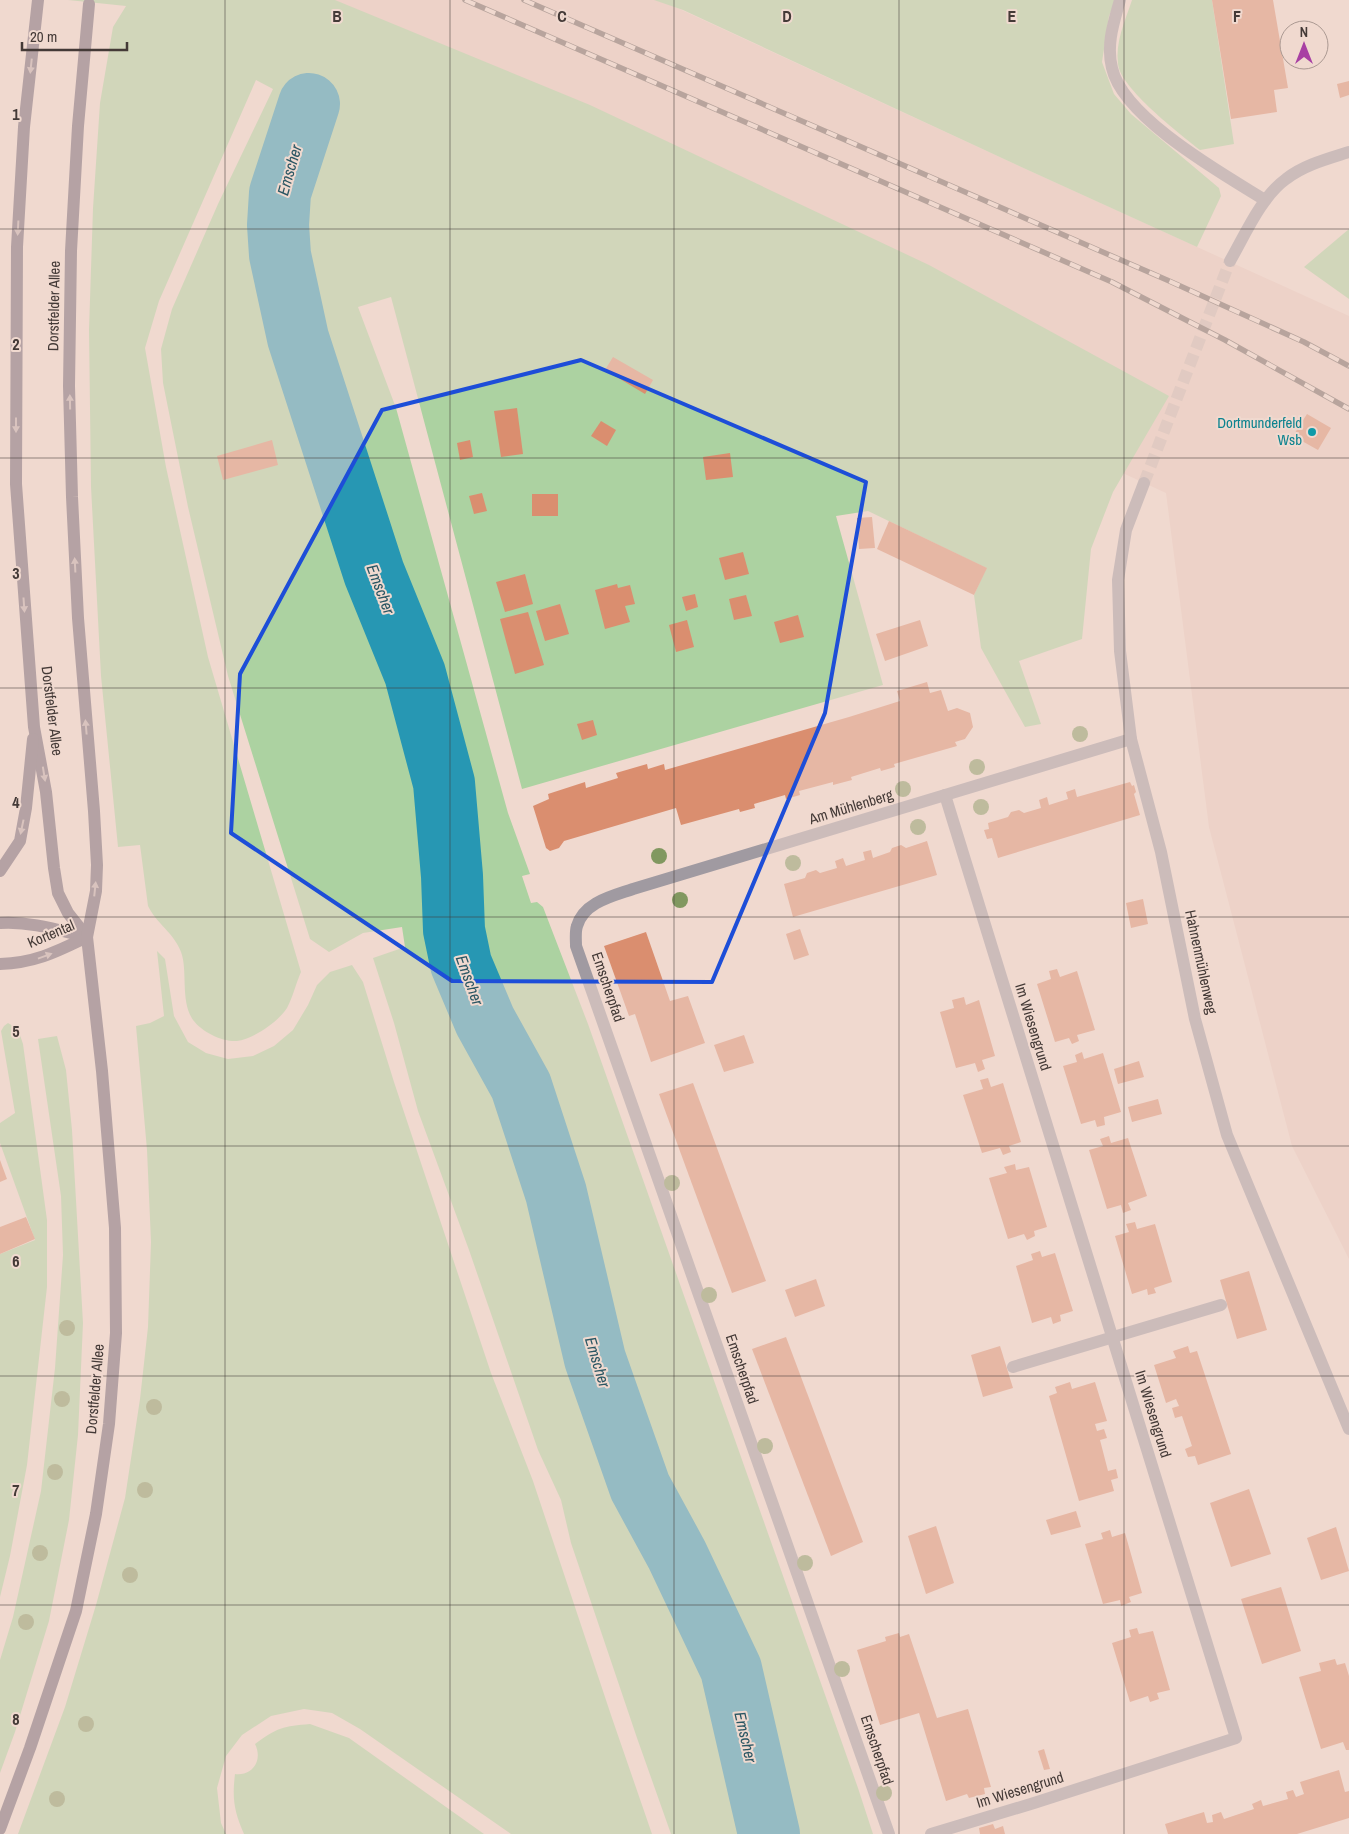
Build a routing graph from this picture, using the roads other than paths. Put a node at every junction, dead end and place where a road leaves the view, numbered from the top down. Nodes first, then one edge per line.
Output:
1 (38, 0) edge
2 (1120, 0) edge
3 (89, 4) dead end
4 (1349, 152) edge
5 (1266, 200) junction
6 (1230, 262) tunnel mouth
7 (1144, 483) tunnel mouth
8 (34, 726) junction
9 (1131, 739) junction
10 (945, 795) junction
11 (0, 870) edge
12 (584, 914) joint
13 (0, 923) edge
14 (87, 937) junction
15 (0, 964) edge
16 (1222, 1305) dead end
17 (1112, 1338) junction
18 (1014, 1367) dead end
19 (1349, 1430) edge
20 (0, 1829) edge
21 (889, 1834) edge
22 (931, 1834) edge

1 -> 8 main road, Dorstfelder Allee
2 - 5 street
14 -> 3 main road, Dorstfelder Allee
4 - 5 street
5 - 6 street
7 - 9 street, Hahnenmühlenweg
8 -> 11 main road
8 -> 14 main road, Dorstfelder Allee
9 - 10 street, Am Mühlenberg
9 - 19 street, Hahnenmühlenweg
10 - 12 street, Am Mühlenberg
10 - 17 street, Im Wiesengrund
12 - 21 street, Emscherpfad
13 - 14 main road, Kortental
15 -> 14 main road, Kortental
14 - 20 main road, Dorstfelder Allee
16 - 17 street
17 - 18 street
17 - 22 street, Im Wiesengrund

